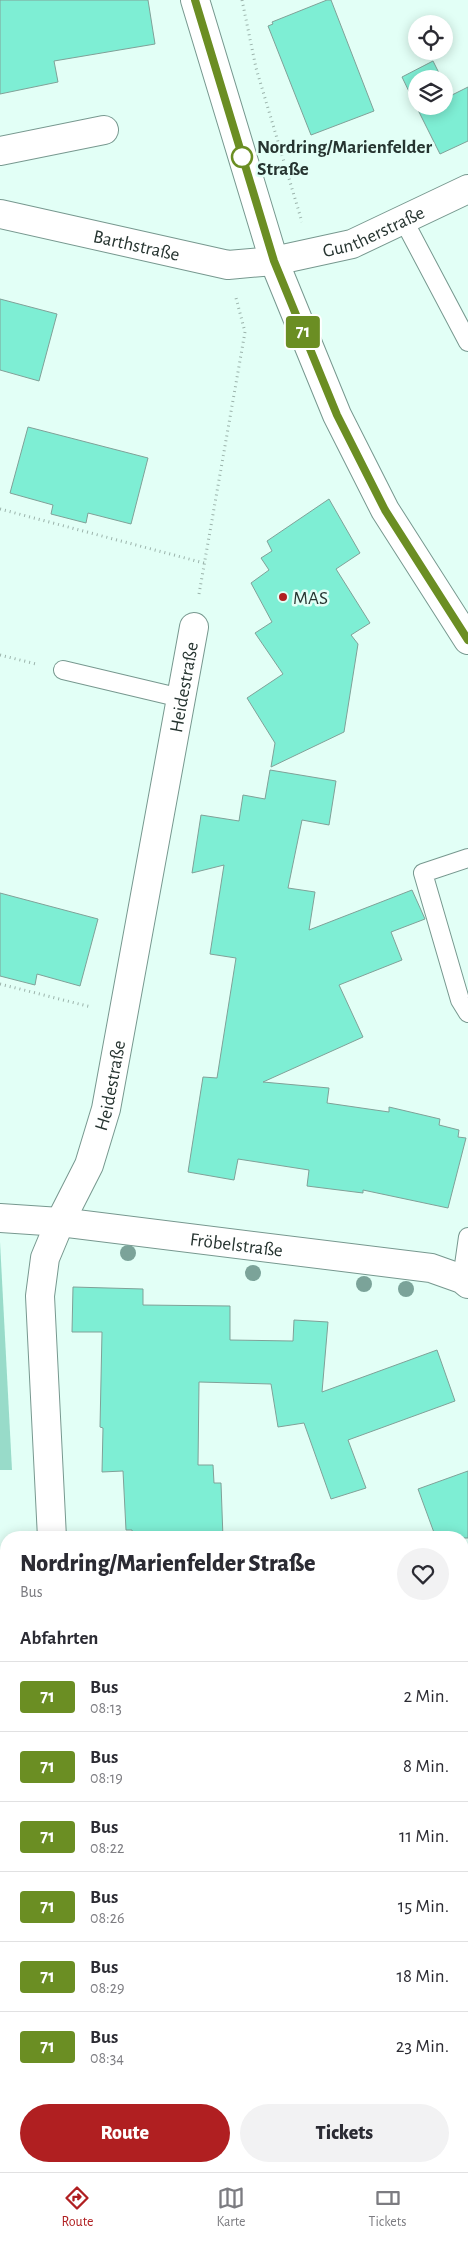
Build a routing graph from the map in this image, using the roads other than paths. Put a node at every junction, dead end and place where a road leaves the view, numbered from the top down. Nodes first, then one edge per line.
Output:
1 (196, 0) edge
2 (213, 0) edge
3 (227, 108) junction
4 (104, 130) dead end
5 (0, 151) edge
6 (468, 189) edge
7 (0, 214) edge
8 (404, 221) junction
9 (274, 261) junction
10 (468, 342) edge
11 (194, 627) road end
12 (468, 640) edge
13 (63, 670) road end
14 (181, 698) junction
15 (468, 858) edge
16 (468, 1014) edge
17 (0, 1218) edge
18 (60, 1222) junction
19 (468, 1237) edge
20 (465, 1282) edge
21 (52, 1531) edge

1 - 3 street
2 - 3 street
3 - 9 street
4 - 5 street
6 - 8 street, Guntherstraße
7 - 9 street, Barthstraße
8 - 9 street, Guntherstraße
8 - 10 lane
9 - 12 street
11 - 14 street, Heidestraße
13 - 14 lane
14 - 18 street, Heidestraße
15 - 16 lane
17 - 18 street, Fröbelstraße
18 - 20 street, Fröbelstraße
18 - 21 street, Heidestraße
19 - 20 lane

